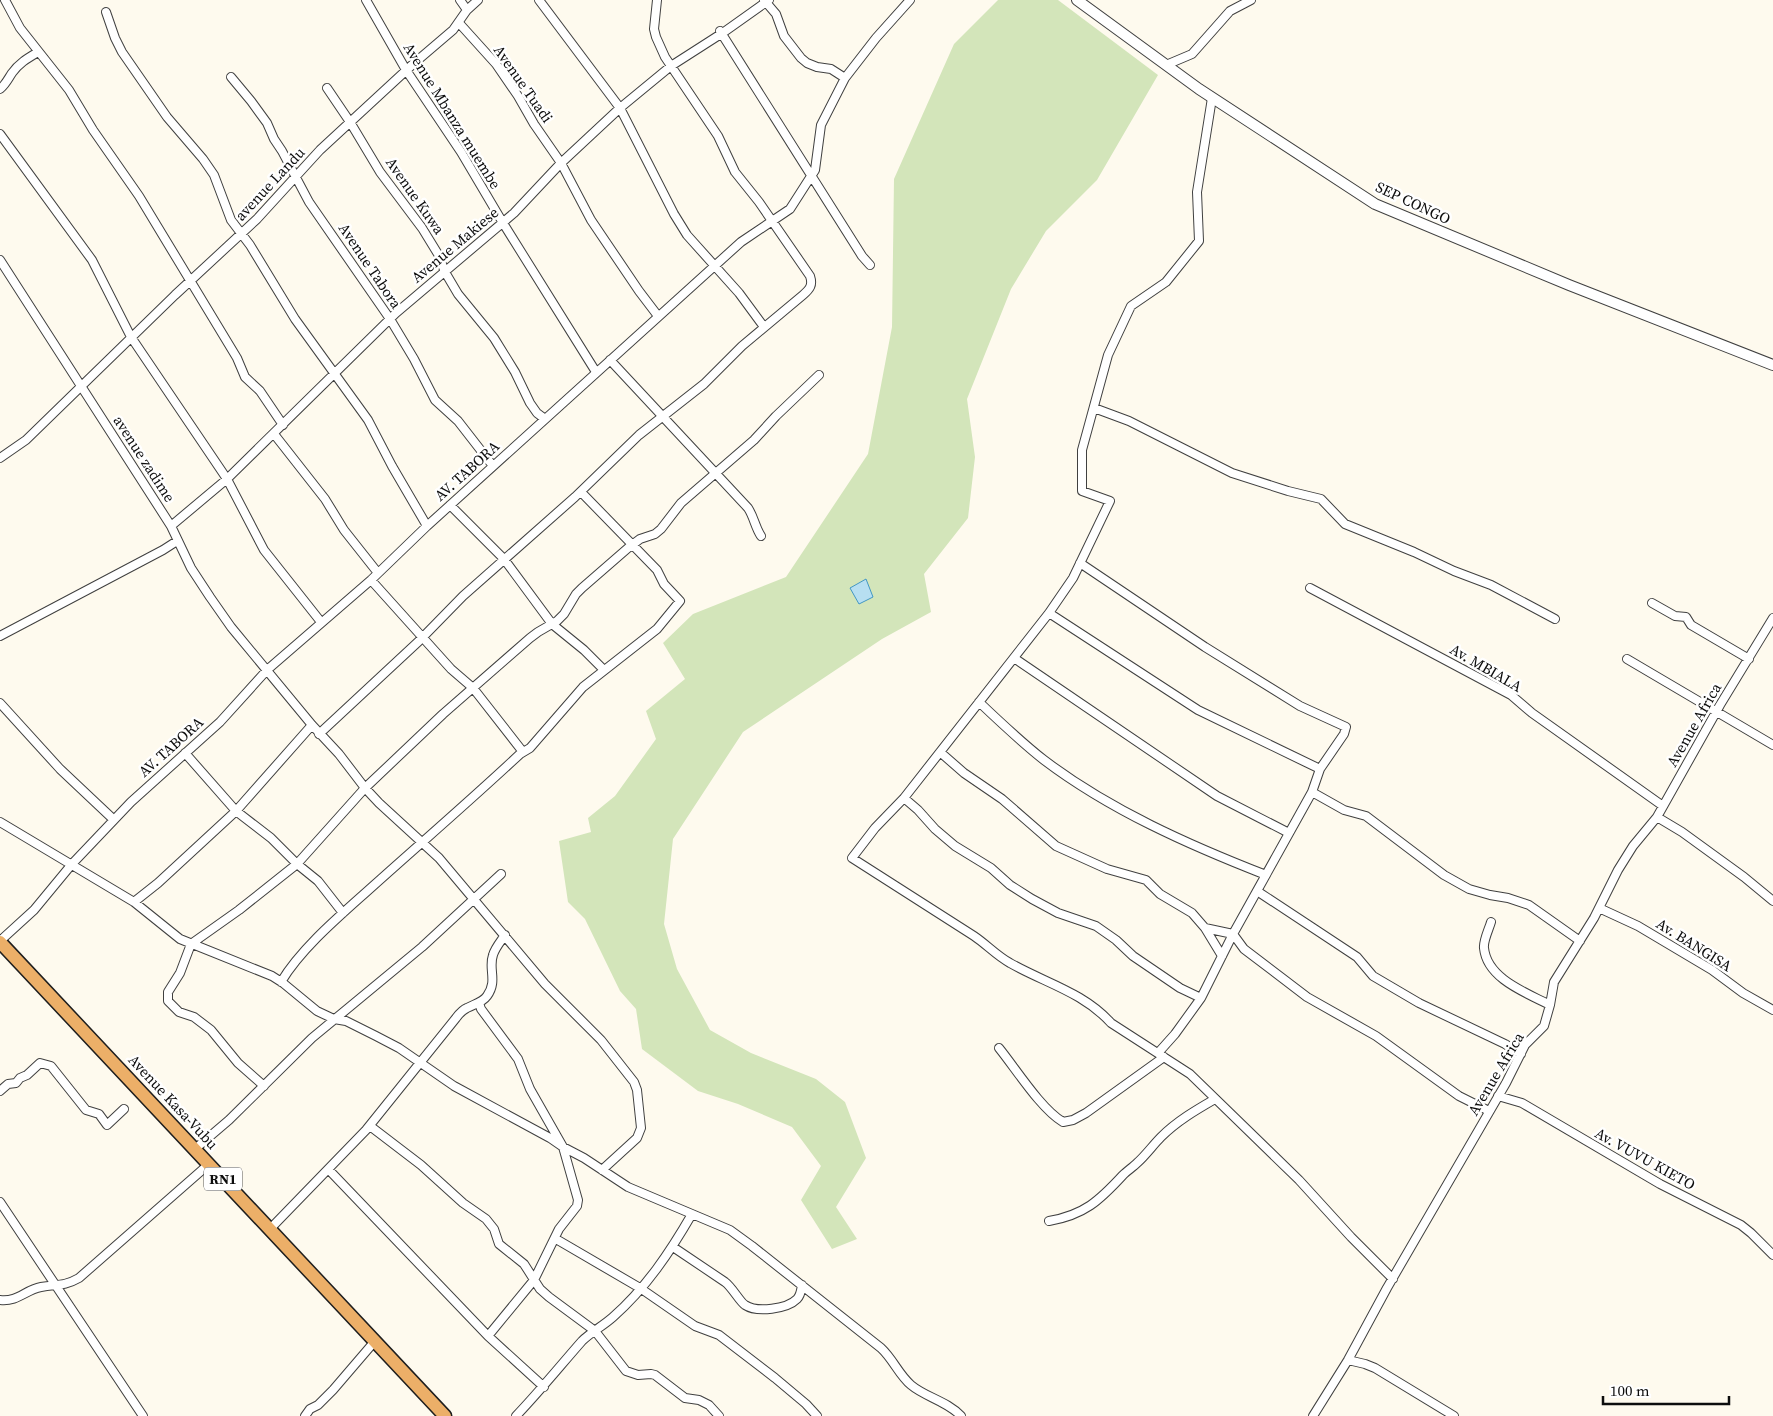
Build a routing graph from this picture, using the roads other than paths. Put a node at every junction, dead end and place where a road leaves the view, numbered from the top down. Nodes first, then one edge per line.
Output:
1 (5, 0) edge
2 (366, 0) edge
3 (460, 0) edge
4 (478, 0) edge
5 (539, 0) edge
6 (910, 0) edge
7 (1077, 0) edge
8 (1251, 0) edge
9 (660, 1) edge
10 (766, 1) edge
11 (467, 10) junction
12 (106, 12) dead end
13 (459, 22) junction
14 (721, 32) junction
15 (38, 52) junction
16 (1166, 65) junction
17 (672, 66) junction
18 (406, 70) junction
19 (231, 78) dead end
20 (845, 78) junction
21 (327, 88) dead end
22 (0, 89) edge
23 (1212, 98) junction
24 (620, 108) junction
25 (350, 122) junction
26 (0, 134) edge
27 (561, 163) junction
28 (296, 177) junction
29 (811, 177) junction
30 (772, 220) junction
31 (503, 223) junction
32 (241, 234) junction
33 (0, 260) edge
34 (870, 265) dead end
35 (715, 266) junction
36 (445, 272) junction
37 (190, 281) junction
38 (658, 316) junction
39 (390, 320) junction
40 (764, 327) junction
41 (131, 337) junction
42 (610, 360) junction
43 (1773, 364) edge
44 (596, 372) junction
45 (334, 374) junction
46 (819, 374) dead end
47 (80, 386) junction
48 (1094, 408) junction
49 (663, 416) junction
50 (545, 419) junction
51 (283, 425) junction
52 (274, 434) junction
53 (0, 458) edge
54 (493, 466) junction
55 (716, 473) junction
56 (227, 479) junction
57 (581, 492) junction
58 (450, 505) junction
59 (171, 526) junction
60 (427, 526) junction
61 (761, 536) dead end
62 (177, 541) junction
63 (632, 545) junction
64 (504, 559) junction
65 (1080, 563) junction
66 (378, 573) junction
67 (371, 580) junction
68 (1310, 588) dead end
69 (1652, 603) dead end
70 (1049, 613) junction
71 (1773, 618) edge
72 (1555, 619) dead end
73 (321, 622) junction
74 (552, 624) junction
75 (0, 636) edge
76 (423, 637) junction
77 (1014, 658) junction
78 (1749, 658) junction
79 (1626, 659) dead end
80 (267, 670) junction
81 (604, 670) junction
82 (473, 688) junction
83 (979, 702) junction
84 (0, 703) edge
85 (1716, 712) junction
86 (312, 725) junction
87 (319, 734) junction
88 (1773, 745) edge
89 (523, 752) junction
90 (940, 752) junction
91 (185, 754) junction
92 (1320, 769) junction
93 (364, 788) junction
94 (1312, 792) junction
95 (904, 798) junction
96 (1663, 806) junction
97 (236, 811) junction
98 (1657, 817) junction
99 (114, 820) junction
100 (0, 822) edge
101 (1289, 833) junction
102 (423, 842) junction
103 (72, 864) junction
104 (297, 864) junction
105 (501, 874) dead end
106 (1266, 875) junction
107 (1257, 891) junction
108 (474, 900) junction
109 (1773, 901) edge
110 (134, 902) junction
111 (1599, 908) junction
112 (343, 913) junction
113 (1491, 922) dead end
114 (1205, 928) junction
115 (1233, 934) junction
116 (505, 935) junction
117 (1580, 941) junction
118 (0, 942) edge
119 (191, 944) junction
120 (1222, 956) junction
121 (280, 982) junction
122 (1201, 998) junction
123 (479, 1003) junction
124 (1550, 1005) junction
125 (1773, 1010) edge
126 (334, 1018) junction
127 (999, 1048) dead end
128 (1521, 1054) junction
129 (1161, 1055) junction
130 (420, 1063) junction
131 (264, 1086) junction
132 (0, 1091) edge
133 (1498, 1096) junction
134 (1215, 1099) junction
135 (124, 1109) dead end
136 (1490, 1111) junction
137 (370, 1126) junction
138 (563, 1147) junction
139 (195, 1149) junction
140 (209, 1164) junction
141 (330, 1170) junction
142 (602, 1170) junction
143 (0, 1202) edge
144 (692, 1214) junction
145 (1049, 1221) dead end
146 (270, 1229) junction
147 (556, 1239) junction
148 (672, 1247) junction
149 (1773, 1255) edge
150 (1393, 1279) junction
151 (534, 1280) junction
152 (802, 1285) junction
153 (56, 1286) junction
154 (640, 1288) junction
155 (0, 1300) edge
156 (595, 1331) junction
157 (488, 1336) junction
158 (375, 1341) junction
159 (1348, 1360) junction
160 (544, 1387) junction
161 (143, 1416) edge
162 (306, 1416) edge
163 (445, 1416) edge
164 (516, 1416) edge
165 (719, 1416) edge
166 (818, 1416) edge
167 (961, 1416) edge
168 (1313, 1416) edge
169 (1454, 1416) edge

1 - 15 street
2 - 18 street, Avenue Mbanza muembe
3 - 11 street
4 - 11 street, avenue Landu
5 - 24 street
6 - 20 street, AV. TABORA
7 - 16 street, SEP CONGO
8 - 16 street
9 - 17 street
10 - 14 street, Avenue Makiese
10 - 20 street
11 - 13 street, avenue Landu
12 - 32 street
13 - 18 street, avenue Landu
13 - 27 street, Avenue Tuadi
14 - 17 street, Avenue Makiese
14 - 29 street
15 - 22 street
15 - 37 street
16 - 23 street, SEP CONGO
17 - 24 street, Avenue Makiese
17 - 30 street
18 - 25 street, avenue Landu
18 - 31 street, Avenue Mbanza muembe
19 - 28 street, Avenue Tabora
20 - 29 street, AV. TABORA
21 - 25 street, Avenue Kuwa
23 - 43 street, SEP CONGO
23 - 48 street
24 - 27 street, Avenue Makiese
24 - 35 street
25 - 28 street, avenue Landu
25 - 36 street, Avenue Kuwa
26 - 41 street
27 - 31 street, Avenue Makiese
27 - 38 street, Avenue Tuadi
28 - 32 street, avenue Landu
28 - 39 street, Avenue Tabora
29 - 30 street, AV. TABORA
29 - 34 street
30 - 35 street, AV. TABORA
30 - 40 street
31 - 36 street, Avenue Makiese
31 - 44 street, Avenue Mbanza muembe
32 - 37 street, avenue Landu
32 - 45 street
33 - 47 street, avenue zadime
35 - 38 street, AV. TABORA
35 - 40 street
36 - 39 street, Avenue Makiese
36 - 50 street, Avenue Kuwa
37 - 41 street, avenue Landu
37 - 51 street
38 - 42 street, AV. TABORA
39 - 45 street, Avenue Makiese
39 - 54 street, Avenue Tabora
40 - 49 street
41 - 47 street, avenue Landu
41 - 56 street
42 - 44 street, AV. TABORA
42 - 49 street
44 - 50 street, AV. TABORA
45 - 51 street, Avenue Makiese
45 - 60 street
46 - 55 street
47 - 53 street, avenue Landu
47 - 59 street, avenue zadime
48 - 65 street
48 - 72 street
49 - 55 street
49 - 57 street
50 - 54 street, AV. TABORA
51 - 52 street, Avenue Makiese
52 - 56 street, Avenue Makiese
52 - 66 street
54 - 58 street, AV. TABORA
55 - 61 street
55 - 63 street
56 - 59 street, Avenue Makiese
56 - 73 street
57 - 63 street
57 - 64 street
58 - 60 street, AV. TABORA
58 - 64 street
59 - 62 street, avenue zadime
60 - 66 street, AV. TABORA
62 - 75 street
62 - 80 street, avenue zadime
63 - 74 street
63 - 81 street
64 - 74 street
64 - 76 street
65 - 70 street
65 - 92 street
66 - 67 street, AV. TABORA
67 - 73 street, AV. TABORA
67 - 76 street
68 - 96 street, Av. MBIALA
69 - 78 street
70 - 77 street
70 - 92 street
71 - 78 street, Avenue Africa
73 - 80 street, AV. TABORA
74 - 81 street
74 - 82 street
76 - 82 street
76 - 87 street
77 - 83 street
77 - 101 street
78 - 85 street, Avenue Africa
79 - 85 street
80 - 86 street, avenue zadime
80 - 91 street, AV. TABORA
81 - 89 street
82 - 89 street
82 - 93 street
83 - 90 street
83 - 106 street
84 - 99 street
85 - 88 street
85 - 96 street, Avenue Africa
86 - 87 street, avenue zadime
86 - 97 street
87 - 93 street, avenue zadime
89 - 102 street
90 - 95 street
90 - 114 street
91 - 97 street
91 - 99 street, AV. TABORA
92 - 94 street
93 - 102 street, avenue zadime
93 - 104 street
94 - 101 street
94 - 117 street
95 - 122 street
95 - 129 street
96 - 98 street, Avenue Africa
97 - 104 street
97 - 110 street
98 - 109 street
98 - 111 street, Avenue Africa
99 - 103 street, AV. TABORA
100 - 103 street
101 - 106 street
102 - 108 street, avenue zadime
102 - 112 street
103 - 110 street
103 - 118 street, AV. TABORA
104 - 112 street
104 - 119 street
105 - 108 street
106 - 107 street
107 - 115 street
107 - 128 street
108 - 116 street, avenue zadime
108 - 126 street
110 - 119 street
111 - 117 street, Avenue Africa
111 - 125 street, Av. BANGISA
112 - 121 street
113 - 124 street
114 - 115 street
114 - 120 street
115 - 120 street
115 - 136 street
116 - 123 street
116 - 142 street, avenue zadime
117 - 124 street, Avenue Africa
118 - 139 highway, Avenue Kasa-Vubu / RN1
119 - 121 street
119 - 131 street
120 - 122 street
121 - 126 street
122 - 129 street
123 - 130 street
123 - 138 street
124 - 128 street, Avenue Africa
126 - 130 street
126 - 131 street
127 - 129 street
128 - 133 street, Avenue Africa
129 - 134 street
130 - 137 street
130 - 138 street
131 - 139 street
132 - 135 street
133 - 136 street, Avenue Africa
133 - 149 street, Av. VUVU KIETO
134 - 145 street
134 - 150 street
136 - 150 street, Avenue Africa
137 - 141 street
137 - 151 street
138 - 142 street
138 - 147 street
139 - 140 highway, Avenue Kasa-Vubu / RN1
140 - 146 highway, Avenue Kasa-Vubu / RN1
140 - 153 street
141 - 146 street
141 - 157 street
142 - 144 street
143 - 153 street
144 - 148 street
144 - 152 street
146 - 158 highway, Avenue Kasa-Vubu / RN1
147 - 151 street
147 - 154 street
148 - 152 street
148 - 154 street
150 - 159 street, Avenue Africa
151 - 156 street
151 - 157 street
152 - 167 street
153 - 155 street
153 - 161 street
154 - 156 street
154 - 166 street
156 - 160 street
156 - 165 street
157 - 160 street
158 - 162 street
158 - 163 highway, Avenue Kasa-Vubu / RN1
159 - 168 street, Avenue Africa
159 - 169 street
160 - 164 street

